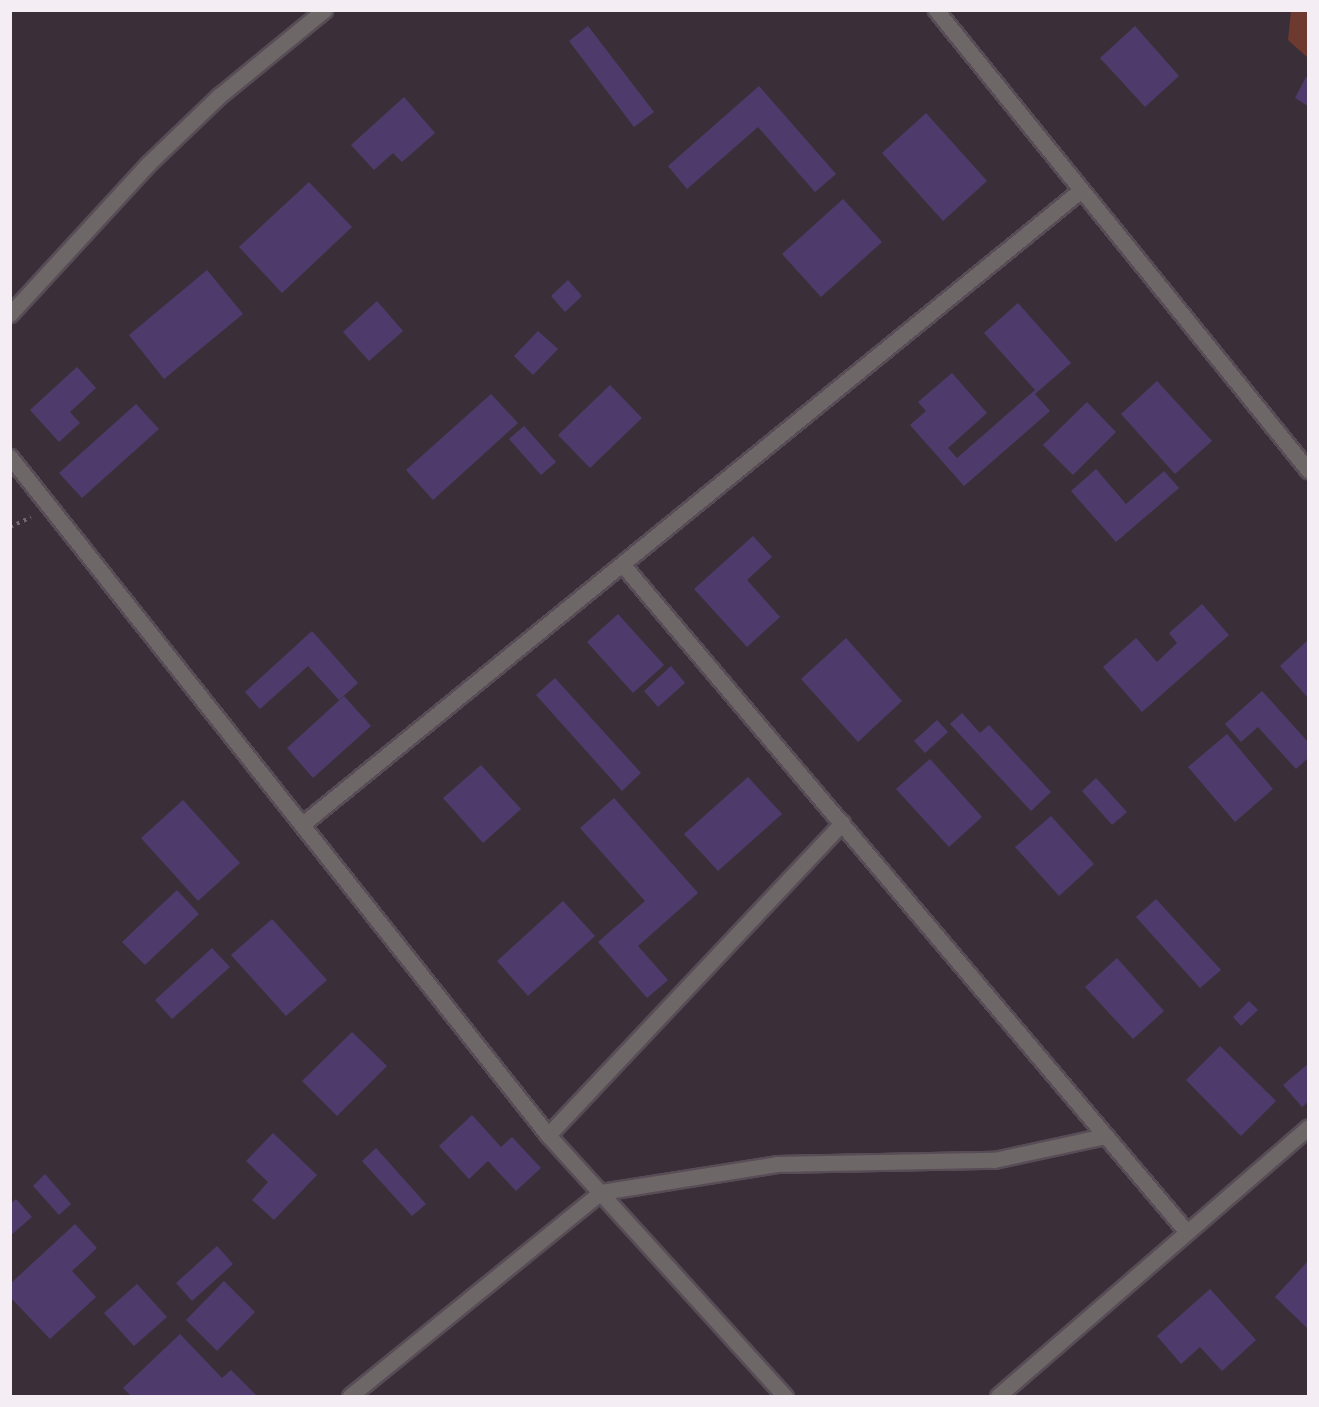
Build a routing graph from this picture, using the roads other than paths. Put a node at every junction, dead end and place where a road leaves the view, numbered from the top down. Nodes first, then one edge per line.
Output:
1 (324, 10) edge
2 (936, 10) edge
3 (1081, 190) junction
4 (10, 314) edge
5 (10, 457) edge
6 (1308, 470) edge
7 (622, 564) junction
8 (304, 822) junction
9 (842, 823) junction
10 (1308, 1127) edge
11 (548, 1135) junction
12 (1105, 1136) junction
13 (601, 1192) junction
14 (1186, 1232) junction
15 (350, 1396) edge
16 (785, 1396) edge
17 (998, 1396) edge

1 - 4 street
2 - 3 street
3 - 6 street
3 - 7 street
5 - 8 street
7 - 8 street
7 - 9 street
8 - 11 street
9 - 11 street
9 - 12 street
10 - 14 street
11 - 13 street
12 - 13 street
12 - 14 street
13 - 15 street
13 - 16 street
14 - 17 street

